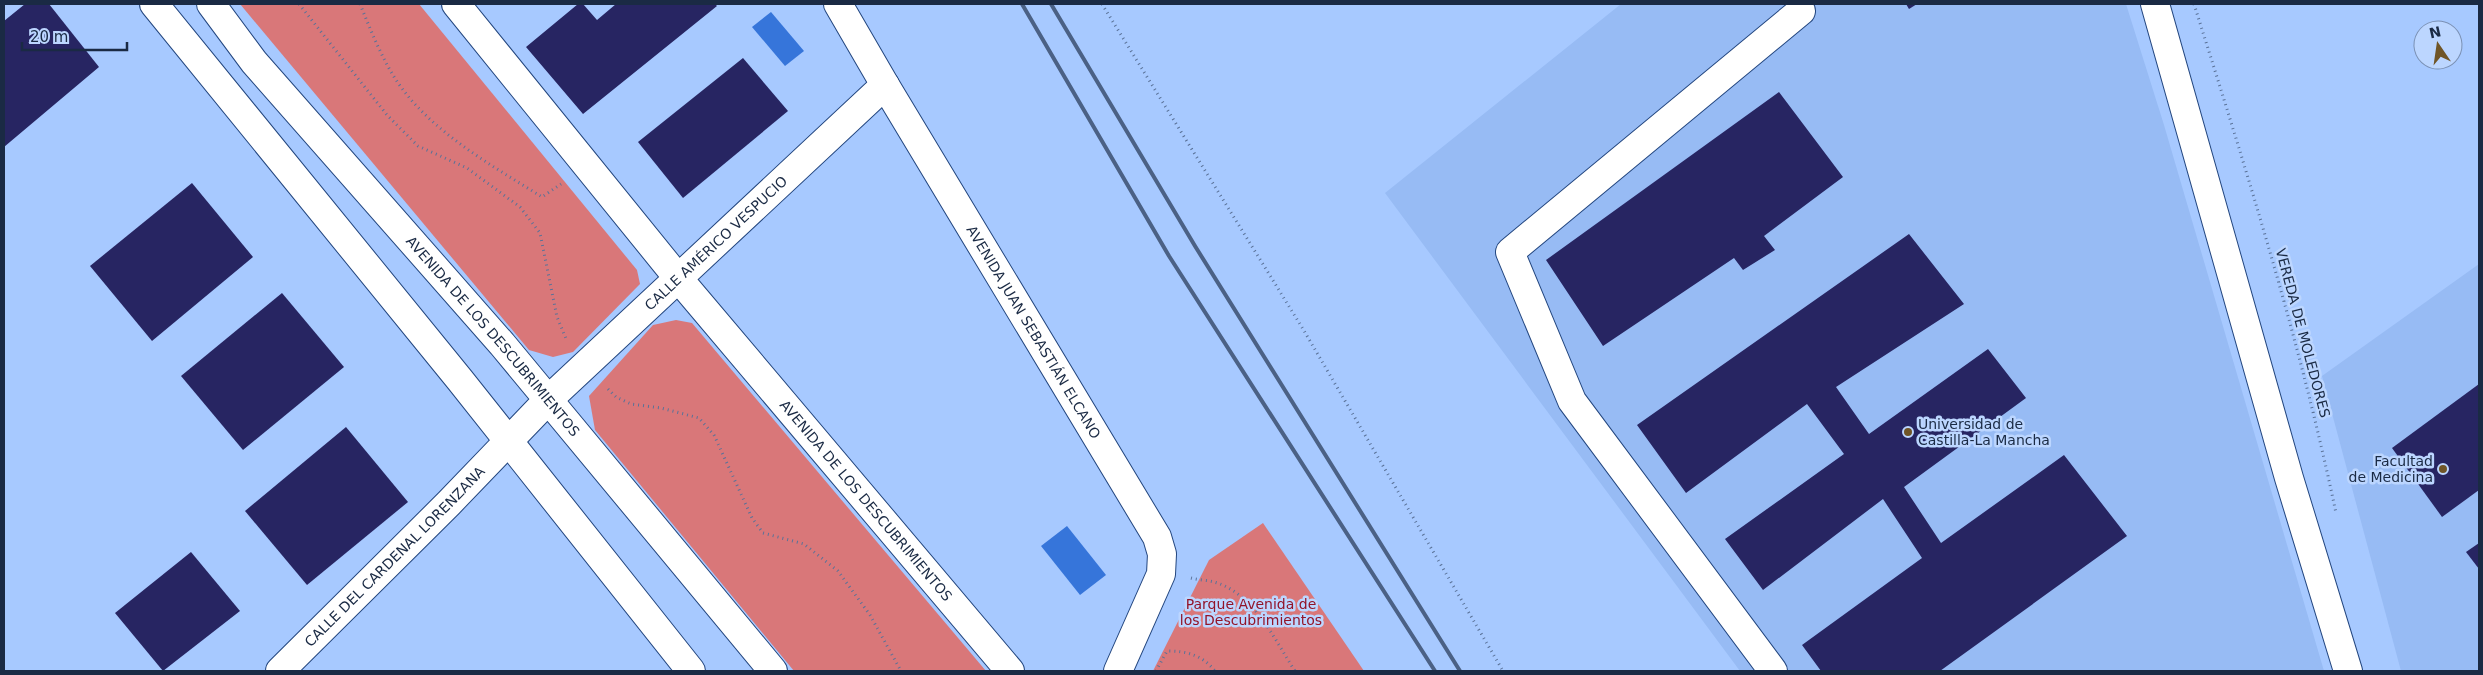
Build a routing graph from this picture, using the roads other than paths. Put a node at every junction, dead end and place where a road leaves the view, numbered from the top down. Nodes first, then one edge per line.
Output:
1 (154, 4) edge
2 (211, 4) edge
3 (456, 4) edge
4 (838, 4) edge
5 (2155, 4) edge
6 (1801, 11) dead end
7 (885, 85) junction
8 (678, 278) junction
9 (548, 400) junction
10 (508, 441) junction
11 (280, 671) edge
12 (691, 671) edge
13 (773, 671) edge
14 (1010, 671) edge
15 (1118, 671) edge
16 (1773, 671) edge
17 (2348, 671) edge

1 - 10 street
2 - 9 street, AVENIDA DE LOS DESCUBRIMIENTOS
3 - 8 street, AVENIDA DE LOS DESCUBRIMIENTOS
4 - 7 street, AVENIDA JUAN SEBASTIÁN ELCANO
5 - 17 street
6 - 16 street
7 - 8 street, CALLE AMÉRICO VESPUCIO
7 - 15 street, AVENIDA JUAN SEBASTIÁN ELCANO
8 - 9 street, CALLE AMÉRICO VESPUCIO
8 - 14 street, AVENIDA DE LOS DESCUBRIMIENTOS
9 - 10 street, CALLE AMÉRICO VESPUCIO
9 - 13 street, AVENIDA DE LOS DESCUBRIMIENTOS
10 - 11 street, CALLE DEL CARDENAL LORENZANA
10 - 12 street

